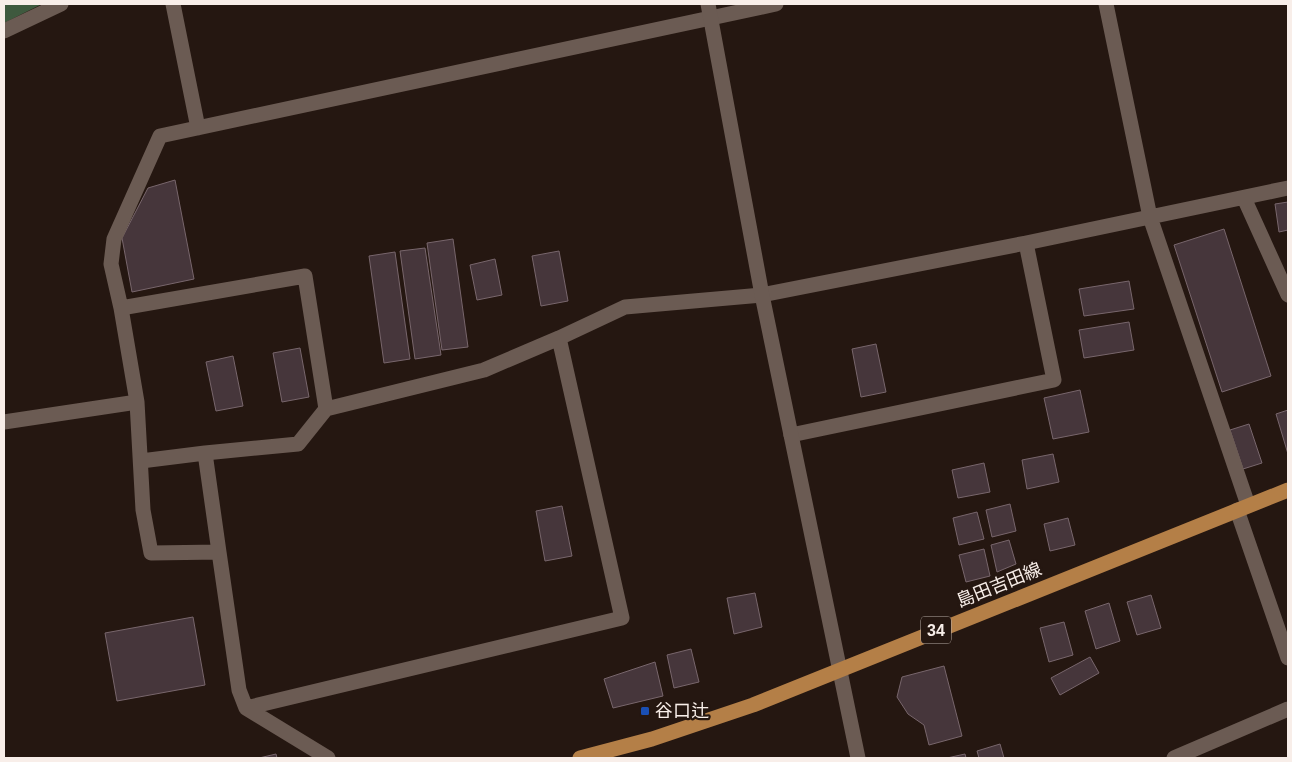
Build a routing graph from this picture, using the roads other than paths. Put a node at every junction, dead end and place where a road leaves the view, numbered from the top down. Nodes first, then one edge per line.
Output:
1 (61, 4) edge
2 (173, 4) edge
3 (776, 4) edge
4 (1106, 4) edge
5 (709, 10) edge
6 (4, 31) edge
7 (198, 128) junction
8 (1288, 188) edge
9 (1244, 198) junction
10 (1150, 217) junction
11 (1026, 244) junction
12 (762, 295) junction
13 (1288, 295) edge
14 (122, 308) junction
15 (559, 338) junction
16 (137, 402) junction
17 (326, 409) junction
18 (4, 422) edge
19 (791, 435) junction
20 (205, 452) junction
21 (141, 461) junction
22 (1288, 490) edge
23 (1242, 508) junction
24 (219, 552) junction
25 (1288, 658) edge
26 (840, 669) junction
27 (246, 708) junction
28 (1288, 709) edge
29 (328, 758) edge
30 (580, 758) edge
31 (858, 758) edge
32 (1174, 758) edge

1 - 6 street
2 - 7 street
3 - 5 street
4 - 10 street
5 - 7 street
5 - 12 street
7 - 14 street
8 - 9 street
9 - 10 street
9 - 13 street
10 - 11 street
10 - 23 street
11 - 12 street
11 - 19 street
12 - 15 street
12 - 19 street
14 - 16 street
14 - 17 street
15 - 17 street
15 - 27 street
16 - 18 street
16 - 21 street
17 - 20 street
19 - 26 street
20 - 21 street
20 - 24 street
21 - 24 street
22 - 23 main road, 島田吉田線 / 34
23 - 25 street
23 - 26 main road, 島田吉田線 / 34
24 - 27 street
26 - 30 main road, 島田吉田線 / 34
26 - 31 street
27 - 29 street
28 - 32 street

